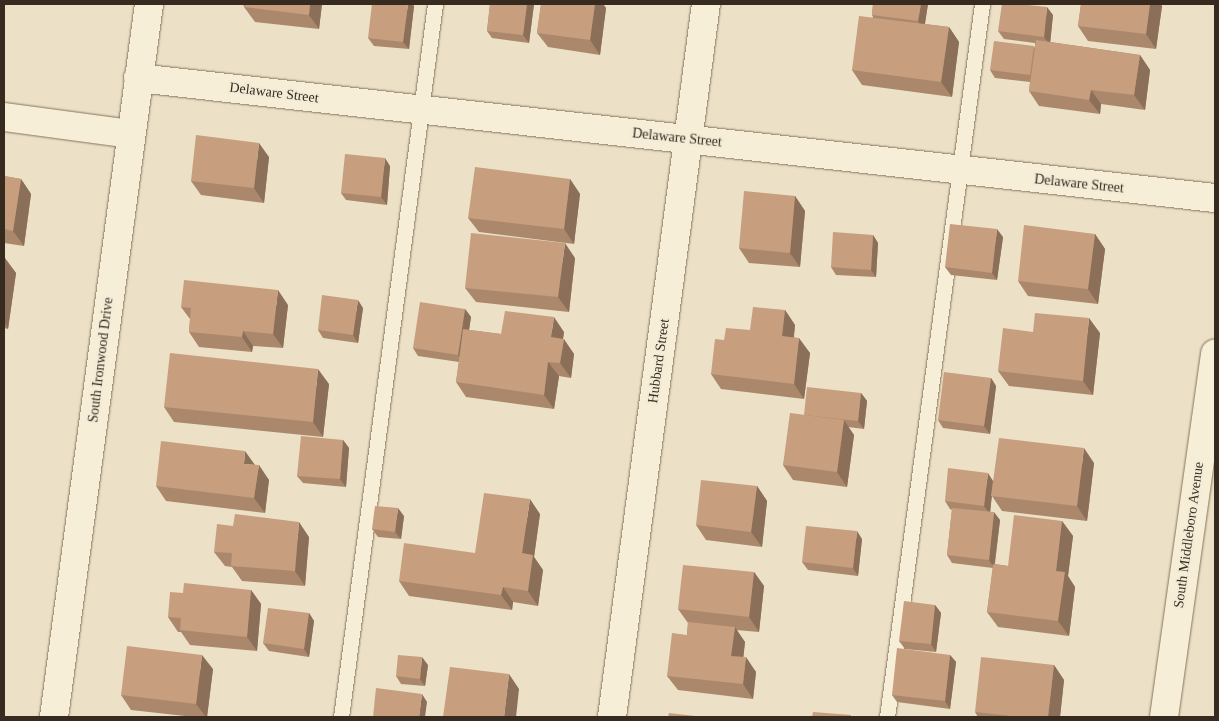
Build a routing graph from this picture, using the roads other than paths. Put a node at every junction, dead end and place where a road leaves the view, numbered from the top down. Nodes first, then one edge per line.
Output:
1 (149, 4) edge
2 (435, 4) edge
3 (706, 4) edge
4 (982, 4) edge
5 (138, 78) junction
6 (421, 110) junction
7 (4, 117) edge
8 (131, 134) junction
9 (689, 139) junction
10 (959, 170) junction
11 (1215, 198) edge
12 (1215, 354) edge
13 (54, 717) edge
14 (341, 717) edge
15 (612, 717) edge
16 (887, 717) edge
17 (1164, 717) edge

1 - 5 street, South Ironwood Drive
2 - 6 lane
3 - 9 street, Hubbard Street
4 - 10 lane
5 - 6 street, Delaware Street
5 - 8 street, South Ironwood Drive
6 - 9 street, Delaware Street
6 - 14 lane
7 - 8 street
8 - 13 street, South Ironwood Drive
9 - 10 street, Delaware Street
9 - 15 street, Hubbard Street
10 - 11 street, Delaware Street
10 - 16 lane
12 - 17 street, South Middleboro Avenue

